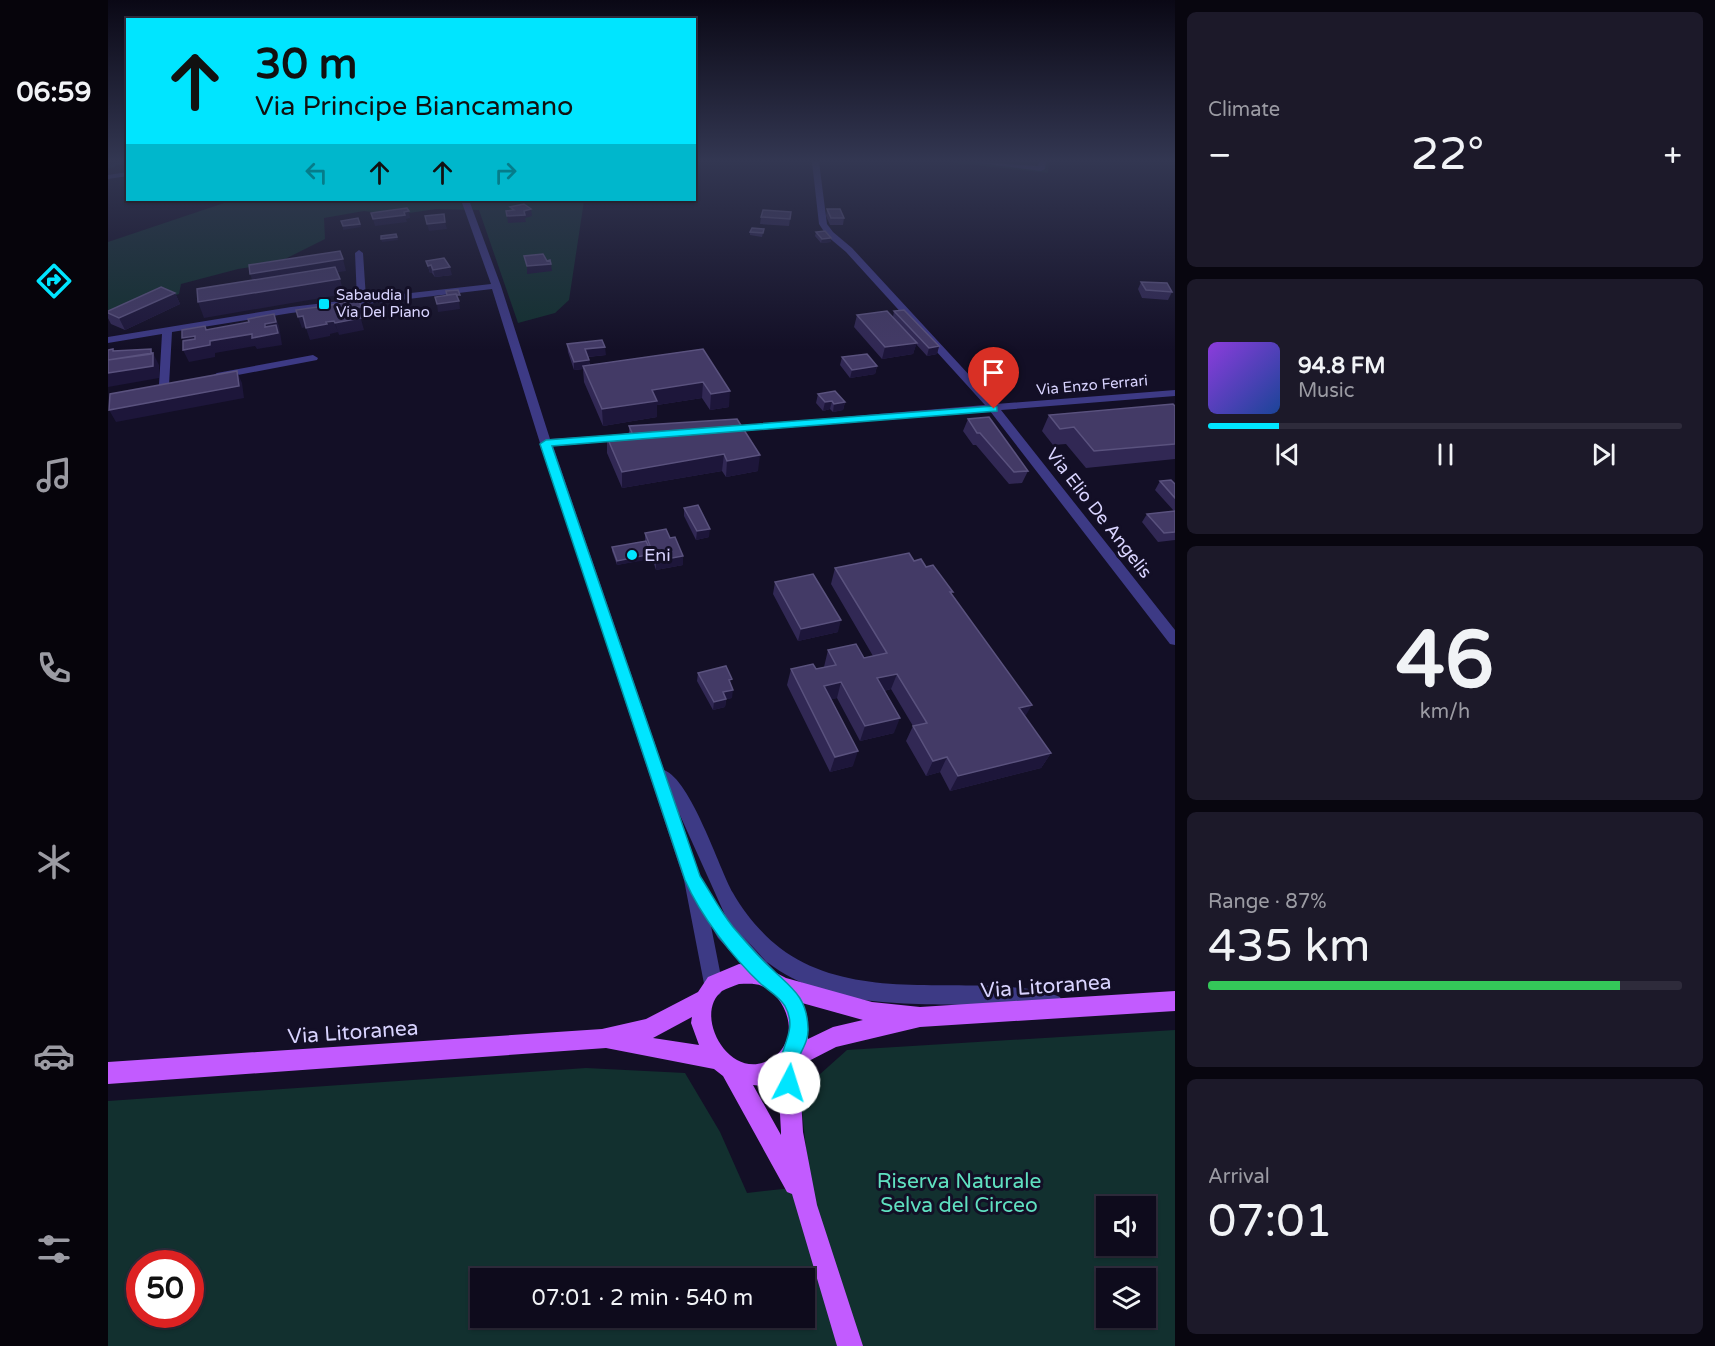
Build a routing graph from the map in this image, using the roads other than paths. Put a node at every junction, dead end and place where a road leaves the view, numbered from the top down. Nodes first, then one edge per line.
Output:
1 (474, 225) edge
2 (825, 225) edge
3 (359, 253) dead end
4 (496, 286) junction
5 (362, 302) junction
6 (168, 330) junction
7 (108, 340) edge
8 (313, 358) dead end
9 (210, 377) edge
10 (175, 383) edge
11 (1174, 394) edge
12 (994, 409) junction
13 (711, 431) edge
14 (640, 436) edge
15 (546, 444) junction
16 (1175, 640) edge
17 (654, 765) junction
18 (693, 880) junction
19 (774, 982) junction
20 (709, 993) junction
21 (1175, 1001) edge
22 (1070, 1009) junction
23 (920, 1017) junction
24 (602, 1039) junction
25 (788, 1060) junction
26 (724, 1064) junction
27 (108, 1073) edge
28 (805, 1205) junction
29 (850, 1346) edge

1 - 4 street
2 - 12 street, Via Elio De Angelis
3 - 5 street
4 - 5 street
4 - 15 street
5 - 6 street
6 - 7 street
6 - 10 street
8 - 9 street
11 - 12 street, Via Enzo Ferrari
12 - 13 street, Via Enzo Ferrari
12 - 16 street, Via Elio De Angelis
14 - 15 street
15 - 17 street
17 - 18 street
17 - 22 street
18 - 19 street
18 - 20 street
19 - 20 main road
19 - 23 main road, Via Litoranea
19 - 25 main road
20 - 24 main road, Via Litoranea
20 - 26 main road
21 - 22 main road, Via Litoranea
22 - 23 main road, Via Litoranea
23 - 25 main road, Via Litoranea
24 - 26 main road, Via Litoranea
24 - 27 main road, Via Litoranea
25 - 26 main road
25 - 28 main road
26 - 28 main road
28 - 29 main road

